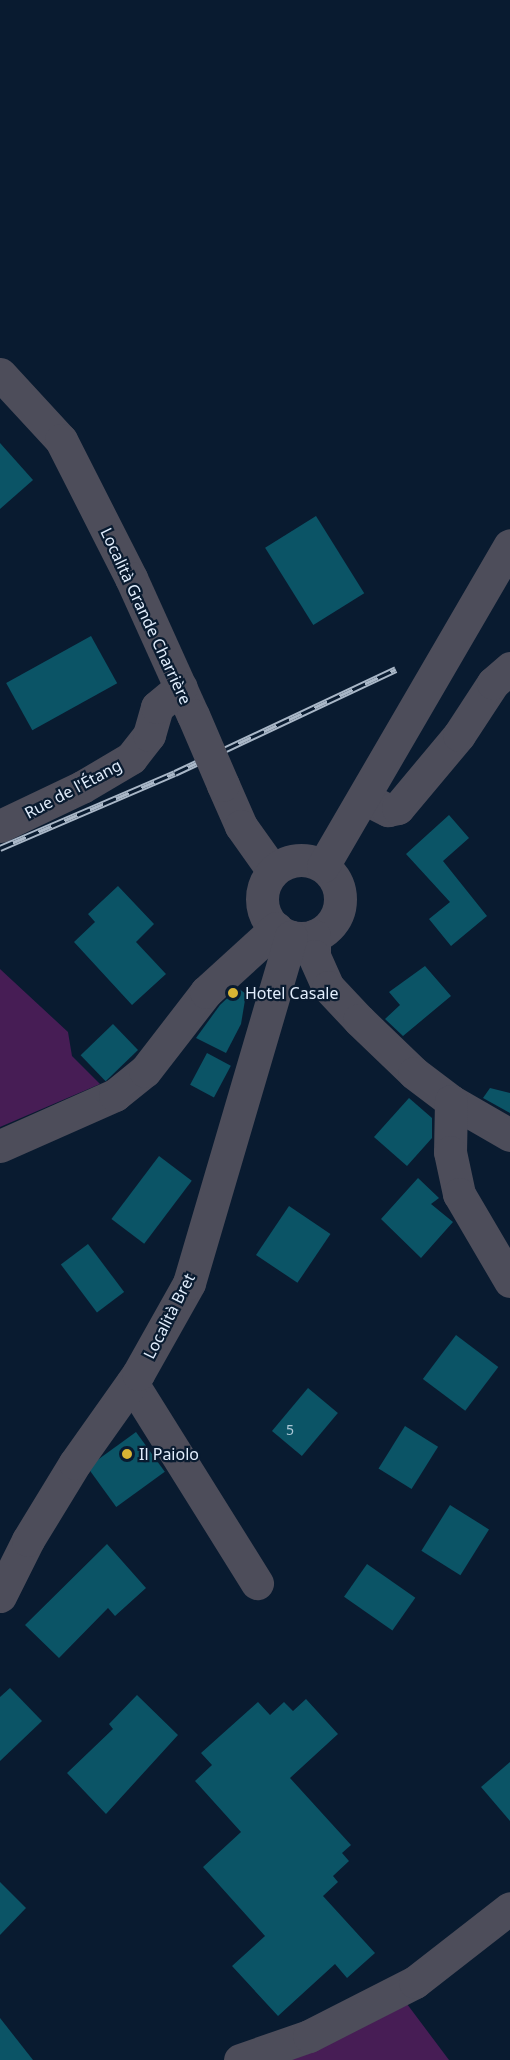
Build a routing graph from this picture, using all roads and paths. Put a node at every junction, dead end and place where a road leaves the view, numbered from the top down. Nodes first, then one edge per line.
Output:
1 (0, 374) edge
2 (510, 545) edge
3 (510, 668) edge
4 (187, 701) junction
5 (364, 798) junction
6 (0, 826) edge
7 (322, 866) junction
8 (273, 871) junction
9 (293, 933) junction
10 (328, 987) junction
11 (268, 1006) junction
12 (451, 1101) junction
13 (510, 1136) edge
14 (0, 1146) edge
15 (510, 1281) edge
16 (132, 1383) junction
17 (257, 1583) dead end
18 (0, 1596) edge
19 (510, 1908) edge
20 (240, 2060) edge

1 - 4 street, Località Grande Charrière
2 - 5 street
3 - 5 street
4 - 6 street, Rue de l'Étang
4 - 8 street, Località Grande Charrière, bridge
5 - 7 street
7 - 8 street
7 - 9 street
8 - 9 street
9 - 10 street
9 - 11 street, Località Bret
9 - 14 street
10 - 11 street
10 - 12 street
11 - 16 street, Località Bret
12 - 13 street
12 - 15 street
16 - 17 street
16 - 18 street, Località Bret
19 - 20 street

